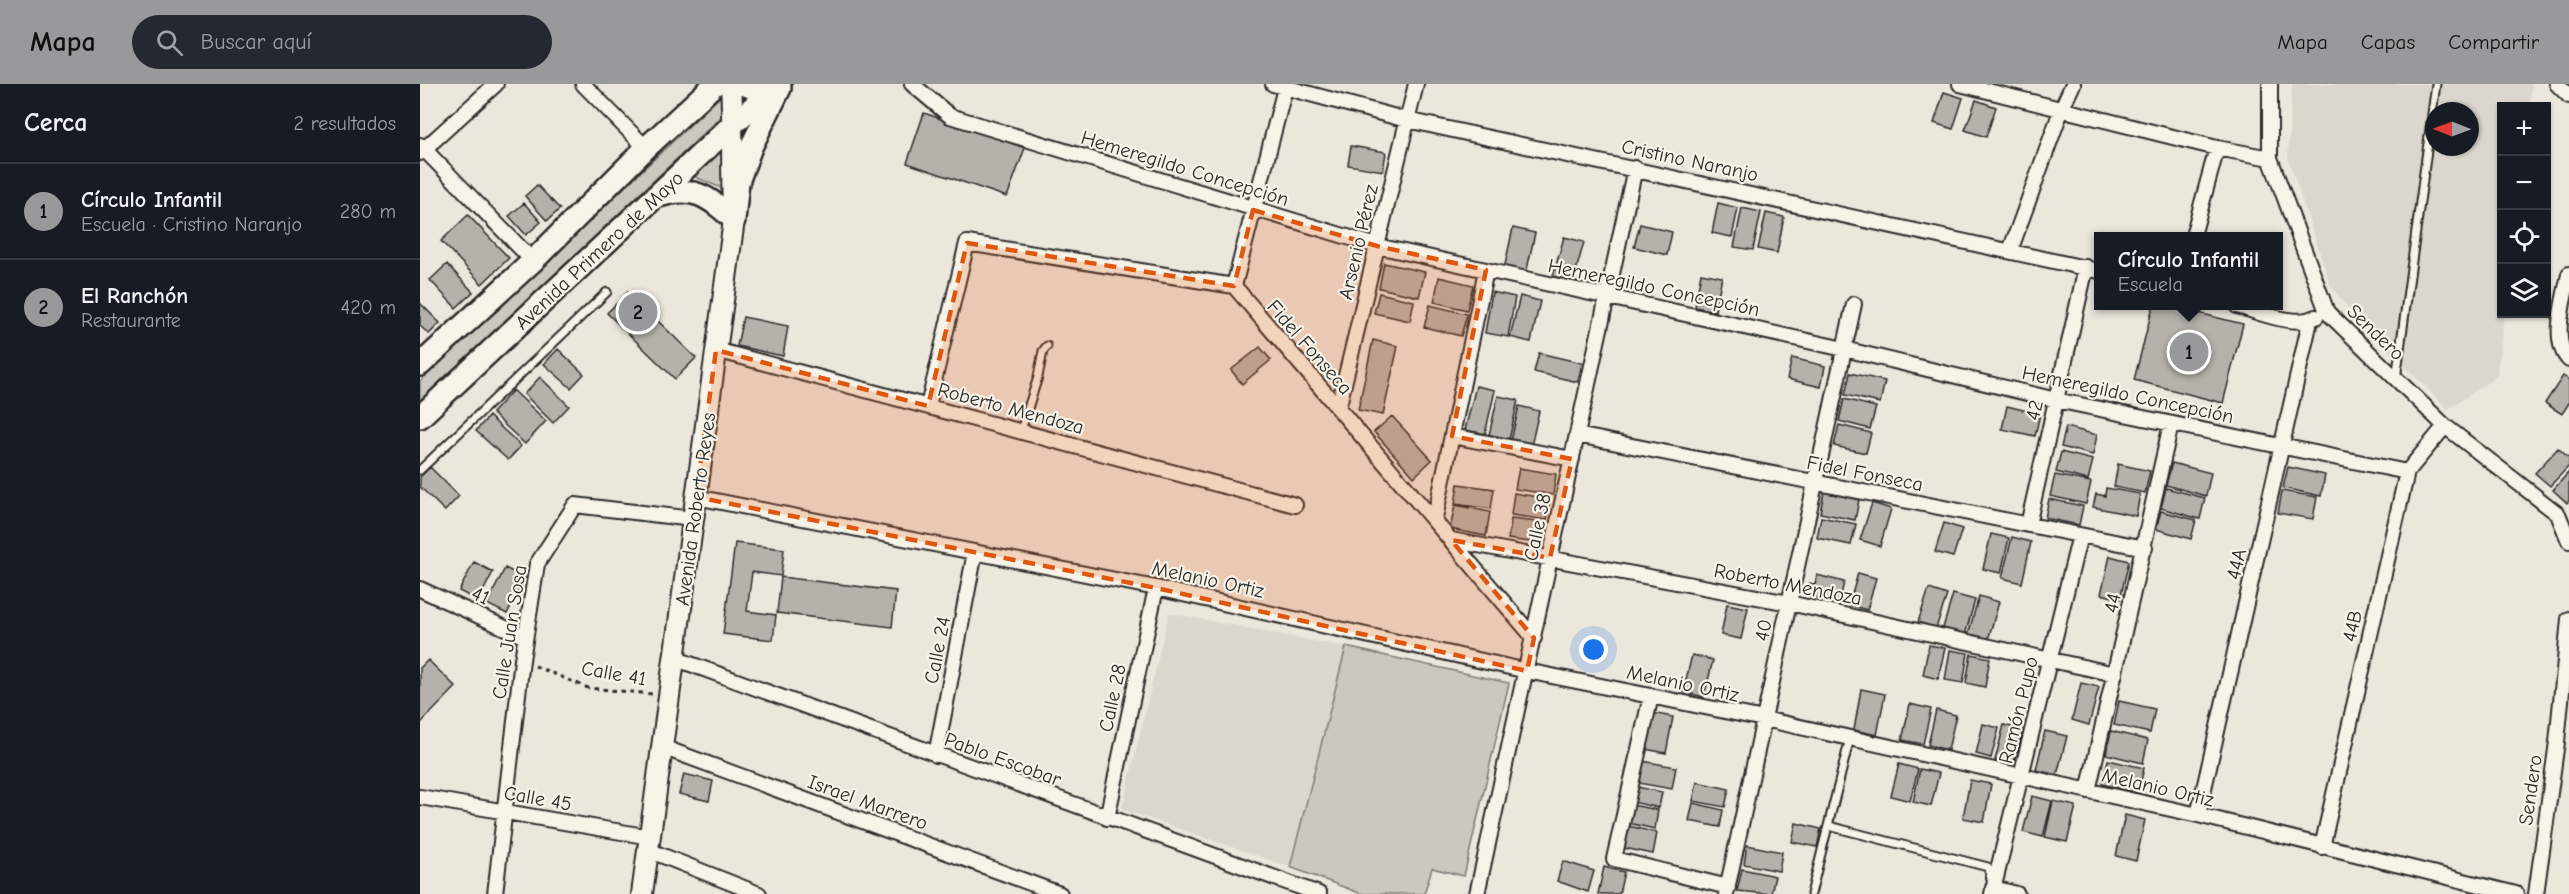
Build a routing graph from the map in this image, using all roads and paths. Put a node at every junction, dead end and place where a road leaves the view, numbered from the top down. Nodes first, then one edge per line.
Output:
1 (496, 84) edge
2 (583, 84) edge
3 (716, 84) edge
4 (731, 84) edge
5 (743, 84) edge
6 (780, 84) edge
7 (912, 84) edge
8 (1416, 84) edge
9 (1960, 84) edge
10 (2073, 84) edge
11 (2270, 84) edge
12 (2436, 84) edge
13 (2557, 84) edge
14 (1281, 85) edge
15 (2569, 96) edge
16 (2062, 108) junction
17 (1407, 120) junction
18 (734, 123) junction
19 (646, 148) junction
20 (2217, 148) junction
21 (421, 149) edge
22 (2270, 158) junction
23 (1635, 168) junction
24 (656, 197) junction
25 (1253, 210) junction
26 (734, 220) junction
27 (2194, 232) edge
28 (1377, 246) junction
29 (2010, 251) junction
30 (532, 261) junction
31 (2092, 269) edge
32 (1486, 270) junction
33 (2569, 274) edge
34 (1234, 286) junction
35 (607, 292) dead end
36 (1607, 297) junction
37 (1854, 304) dead end
38 (2252, 310) edge
39 (2327, 312) junction
40 (2310, 321) junction
41 (1047, 346) dead end
42 (1844, 349) junction
43 (716, 350) junction
44 (2569, 360) edge
45 (420, 365) edge
46 (2396, 379) junction
47 (2056, 400) junction
48 (928, 405) junction
49 (1338, 409) junction
50 (420, 417) edge
51 (2172, 424) junction
52 (2445, 426) junction
53 (1021, 430) junction
54 (1577, 435) junction
55 (1452, 436) junction
56 (2283, 446) junction
57 (1572, 459) junction
58 (420, 470) edge
59 (2407, 472) junction
60 (1815, 483) junction
61 (696, 497) junction
62 (1295, 505) dead end
63 (1434, 518) junction
64 (693, 519) junction
65 (2028, 525) junction
66 (2080, 535) junction
67 (2568, 535) edge
68 (1451, 540) junction
69 (2145, 548) junction
70 (975, 552) junction
71 (1550, 558) junction
72 (1156, 588) junction
73 (420, 589) edge
74 (1789, 603) junction
75 (2569, 619) edge
76 (525, 637) junction
77 (1534, 638) junction
78 (674, 658) junction
79 (2051, 659) junction
80 (522, 660) junction
81 (1527, 671) junction
82 (2115, 674) junction
83 (669, 696) junction
84 (1651, 696) junction
85 (1764, 719) junction
86 (1850, 738) junction
87 (2563, 744) edge
88 (662, 747) junction
89 (936, 755) junction
90 (2022, 776) junction
91 (2088, 791) junction
92 (420, 797) edge
93 (505, 812) junction
94 (2198, 815) junction
95 (1107, 818) junction
96 (1829, 826) junction
97 (649, 844) junction
98 (2322, 847) junction
99 (1292, 890) edge
100 (1727, 890) edge
101 (1993, 891) edge
102 (495, 894) edge
103 (642, 894) edge
104 (759, 894) edge
105 (1060, 894) edge
106 (1319, 894) edge
107 (1478, 894) edge
108 (1811, 894) edge
109 (2017, 894) edge
110 (2516, 894) edge
111 (2535, 894) edge

1 - 21 street
2 - 19 street
3 - 19 main road, Avenida Primero de Mayo
4 - 18 main road, Avenida Roberto Reyes
5 - 6 main road
6 - 18 main road, Avenida Primero de Mayo
6 - 26 main road
7 - 25 street, Hemeregildo Concepción
8 - 17 street, Arsenio Pérez
9 - 16 street
10 - 16 street
11 - 22 street, Sendero
12 - 46 lane
13 - 15 street
14 - 17 street, Cristino Naranjo
14 - 25 street
16 - 20 street
16 - 29 street
17 - 23 street, Cristino Naranjo
17 - 28 street, Arsenio Pérez
18 - 24 main road, Avenida Primero de Mayo
18 - 26 main road, Avenida Roberto Reyes
19 - 30 main road, Avenida Primero de Mayo
20 - 22 street
20 - 27 street
21 - 30 street
22 - 39 street, Sendero
23 - 29 street, Cristino Naranjo
23 - 36 street, Calle 38
24 - 26 main road
24 - 50 main road, Avenida Primero de Mayo
25 - 28 street, Hemeregildo Concepción
25 - 34 street
26 - 43 main road, Avenida Roberto Reyes
28 - 32 street, Hemeregildo Concepción
28 - 49 street, Arsenio Pérez
29 - 31 street, Cristino Naranjo
30 - 45 main road, Avenida Primero de Mayo
31 - 47 street, 42
32 - 36 street, Hemeregildo Concepción
32 - 55 street
33 - 44 street
34 - 48 street
34 - 49 street, Fidel Fonseca
35 - 58 lane
36 - 42 street, Hemeregildo Concepción
36 - 54 street, Calle 38
37 - 42 street, 40
38 - 40 street
39 - 40 street
39 - 46 street, Sendero
40 - 56 street, 44A
41 - 53 lane
42 - 47 street, Hemeregildo Concepción
42 - 60 street, 40
43 - 48 street, Roberto Mendoza
43 - 61 main road, Avenida Roberto Reyes
46 - 52 street, Sendero
47 - 51 street, Hemeregildo Concepción
47 - 65 street, 42
48 - 53 street, Roberto Mendoza
49 - 63 street, Fidel Fonseca
51 - 56 street, Hemeregildo Concepción
51 - 69 street, 44
52 - 59 street, 44B
52 - 67 street, Sendero
53 - 62 street, Roberto Mendoza
54 - 57 street, Calle 38
54 - 60 street, Fidel Fonseca
55 - 57 street
55 - 63 street
56 - 59 street, Hemeregildo Concepción
56 - 94 street, 44A
57 - 71 street, Calle 38
59 - 98 street, 44B
60 - 65 street, Fidel Fonseca
60 - 74 street, 40
61 - 64 main road, Avenida Roberto Reyes
61 - 70 street, Melanio Ortiz
63 - 68 street, Fidel Fonseca
64 - 76 street, Calle Juan Sosa
64 - 78 main road, Avenida Roberto Reyes
65 - 66 street, Fidel Fonseca
66 - 69 street, Fidel Fonseca
66 - 79 street, Ramón Pupo
68 - 71 street, Roberto Mendoza
68 - 77 street, Fidel Fonseca
69 - 82 street, 44
70 - 72 street, Melanio Ortiz
70 - 89 street, Calle 24
71 - 74 street, Roberto Mendoza
71 - 77 street, Calle 38
72 - 81 street, Melanio Ortiz
72 - 95 street, Calle 28
73 - 76 street, 41
74 - 79 street, Roberto Mendoza
74 - 85 street, 40
75 - 87 street, Sendero
76 - 80 street, Calle Juan Sosa
77 - 81 street, Calle 38
78 - 83 main road, Avenida Roberto Reyes
78 - 89 street, Pablo Escobar
79 - 82 street, Roberto Mendoza
79 - 90 street, Ramón Pupo
80 - 83 path, Calle 41
80 - 93 street, Calle Juan Sosa
81 - 84 street, Melanio Ortiz
81 - 107 street, Calle 38
82 - 91 street, 44
83 - 88 main road, Avenida Roberto Reyes
84 - 85 street, Melanio Ortiz
84 - 100 street
85 - 86 street, Melanio Ortiz
85 - 100 street, 40
86 - 90 street, Melanio Ortiz
86 - 96 lane
87 - 111 street, Sendero
88 - 97 main road, Avenida Roberto Reyes
88 - 105 street, Israel Marrero
89 - 95 street, Pablo Escobar
90 - 91 street, Melanio Ortiz
90 - 101 street, Ramón Pupo
91 - 94 street, Melanio Ortiz
92 - 93 street, Calle 45
93 - 97 street, Calle 45
93 - 102 street, Calle Juan Sosa
94 - 98 street, Melanio Ortiz
95 - 99 street, Pablo Escobar
96 - 101 lane
96 - 108 lane
97 - 103 main road, Avenida Roberto Reyes
97 - 104 street, Calle 45
98 - 110 street, Melanio Ortiz
99 - 106 street, Pablo Escobar
101 - 109 street

